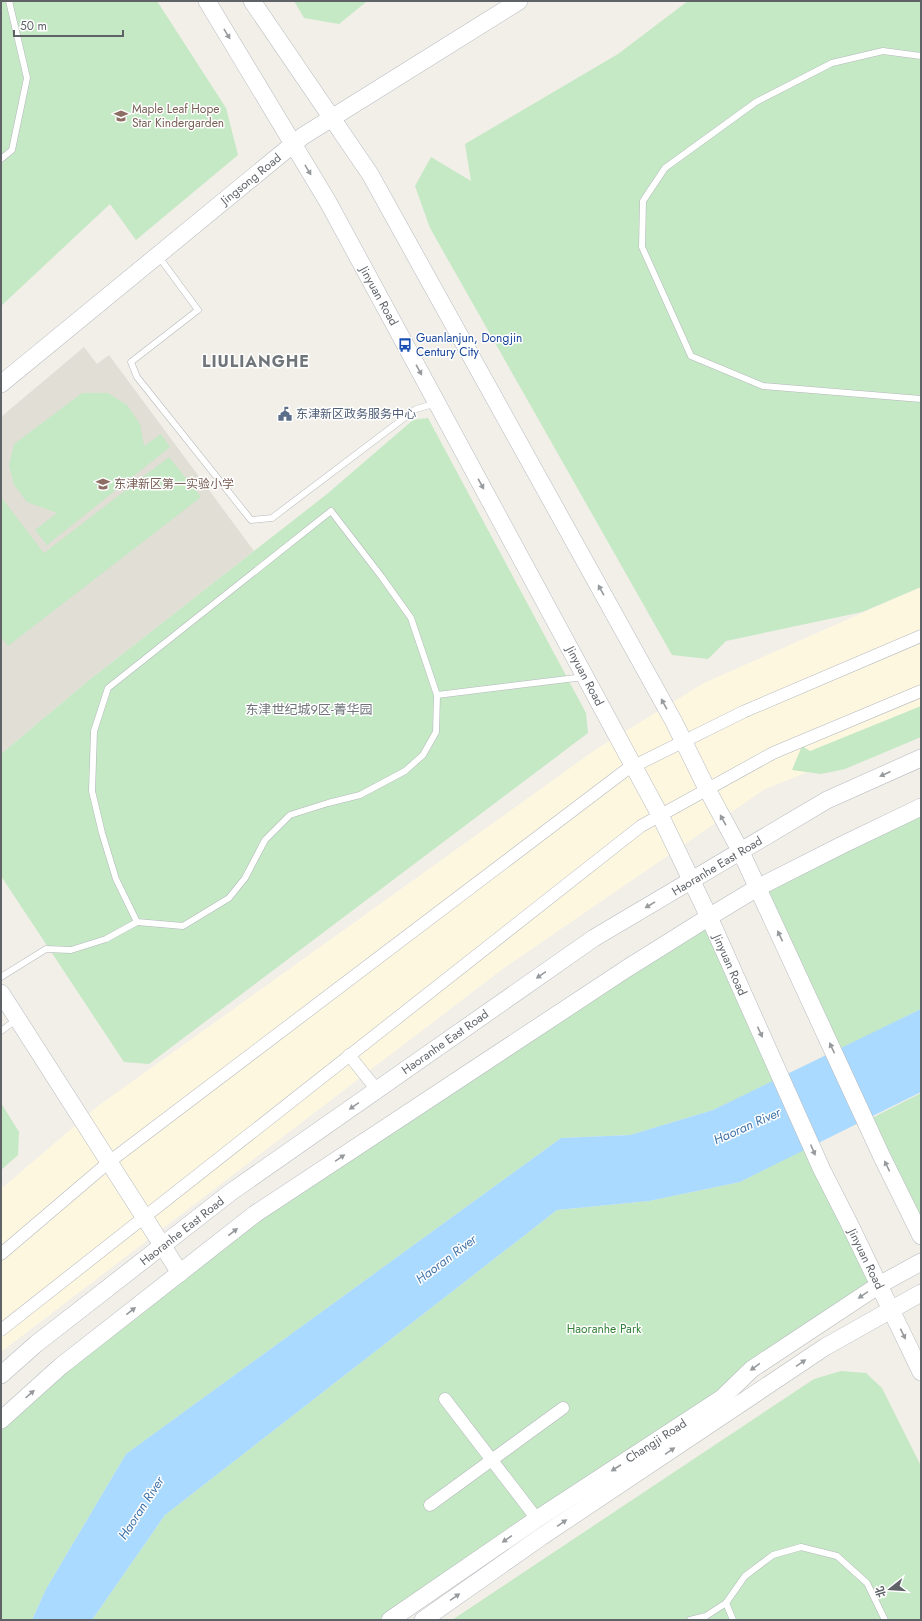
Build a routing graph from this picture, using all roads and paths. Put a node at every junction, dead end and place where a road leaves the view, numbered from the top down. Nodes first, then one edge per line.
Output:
1 (10, 1) edge
2 (252, 1) edge
3 (519, 1) edge
4 (207, 2) edge
5 (921, 56) edge
6 (332, 118) junction
7 (293, 144) junction
8 (1, 159) edge
9 (158, 255) junction
10 (1, 384) edge
11 (921, 399) edge
12 (437, 403) junction
13 (921, 636) edge
14 (586, 676) junction
15 (921, 691) edge
16 (437, 695) junction
17 (684, 742) junction
18 (921, 758) edge
19 (634, 766) junction
20 (707, 790) junction
21 (921, 807) edge
22 (660, 815) junction
23 (741, 852) junction
24 (691, 881) junction
25 (757, 888) junction
26 (709, 917) junction
27 (137, 922) junction
28 (1, 977) edge
29 (1, 993) edge
30 (17, 1019) junction
31 (1, 1031) edge
32 (349, 1055) junction
33 (377, 1090) junction
34 (109, 1162) junction
35 (144, 1217) junction
36 (921, 1236) edge
37 (162, 1246) junction
38 (1, 1254) edge
39 (921, 1262) edge
40 (180, 1273) junction
41 (879, 1285) junction
42 (921, 1293) edge
43 (891, 1310) junction
44 (1, 1330) edge
45 (921, 1372) edge
46 (1, 1375) edge
47 (445, 1399) dead end
48 (563, 1408) dead end
49 (1, 1420) edge
50 (492, 1459) junction
51 (430, 1505) dead end
52 (537, 1519) junction
53 (726, 1603) junction
54 (390, 1620) edge
55 (423, 1620) edge
56 (690, 1620) edge
57 (733, 1620) edge
58 (885, 1620) edge

1 - 8 lane
2 - 6 main road
3 - 6 main road, Jingsong Road
4 -> 7 main road, Jinyuan Road
5 - 11 lane
6 - 7 main road, Jingsong Road
17 -> 6 main road
7 - 9 main road, Jingsong Road
7 -> 12 main road, Jinyuan Road
9 - 10 main road, Jingsong Road
9 - 12 lane
12 -> 14 main road, Jinyuan Road
13 - 17 street
14 - 16 lane
14 - 19 main road, Jinyuan Road
15 - 20 street
16 - 27 lane
16 - 27 lane
17 - 19 street
17 - 20 main road
18 -> 23 main road, Haoranhe East Road
19 - 22 main road, Jinyuan Road
19 - 34 street
20 - 22 street
23 -> 20 main road
21 - 25 main road
22 - 24 main road, Jinyuan Road
22 - 32 street
23 - 24 main road, Haoranhe East Road
23 - 25 main road
24 - 26 main road, Jinyuan Road
24 -> 33 main road, Haoranhe East Road
25 - 26 main road
36 -> 25 main road
40 -> 26 main road
26 -> 41 main road, Jinyuan Road
27 - 28 lane
29 - 30 main road
30 - 31 lane
30 - 34 main road
32 - 33 street
32 - 35 street
33 -> 37 main road, Haoranhe East Road
34 - 35 main road
34 - 38 street
35 - 37 main road
35 - 44 street
37 - 40 main road
37 - 46 main road, Haoranhe East Road
39 - 41 main road, Changji Road
49 -> 40 main road
41 - 43 main road, Jinyuan Road
41 -> 52 main road, Changji Road
42 - 43 main road, Changji Road
43 -> 45 main road, Jinyuan Road
55 -> 43 main road, Changji Road
47 - 50 street
48 - 50 street
50 - 51 street
50 - 52 street
52 -> 54 main road, Changji Road
53 - 56 lane
53 - 57 lane
53 - 58 lane

